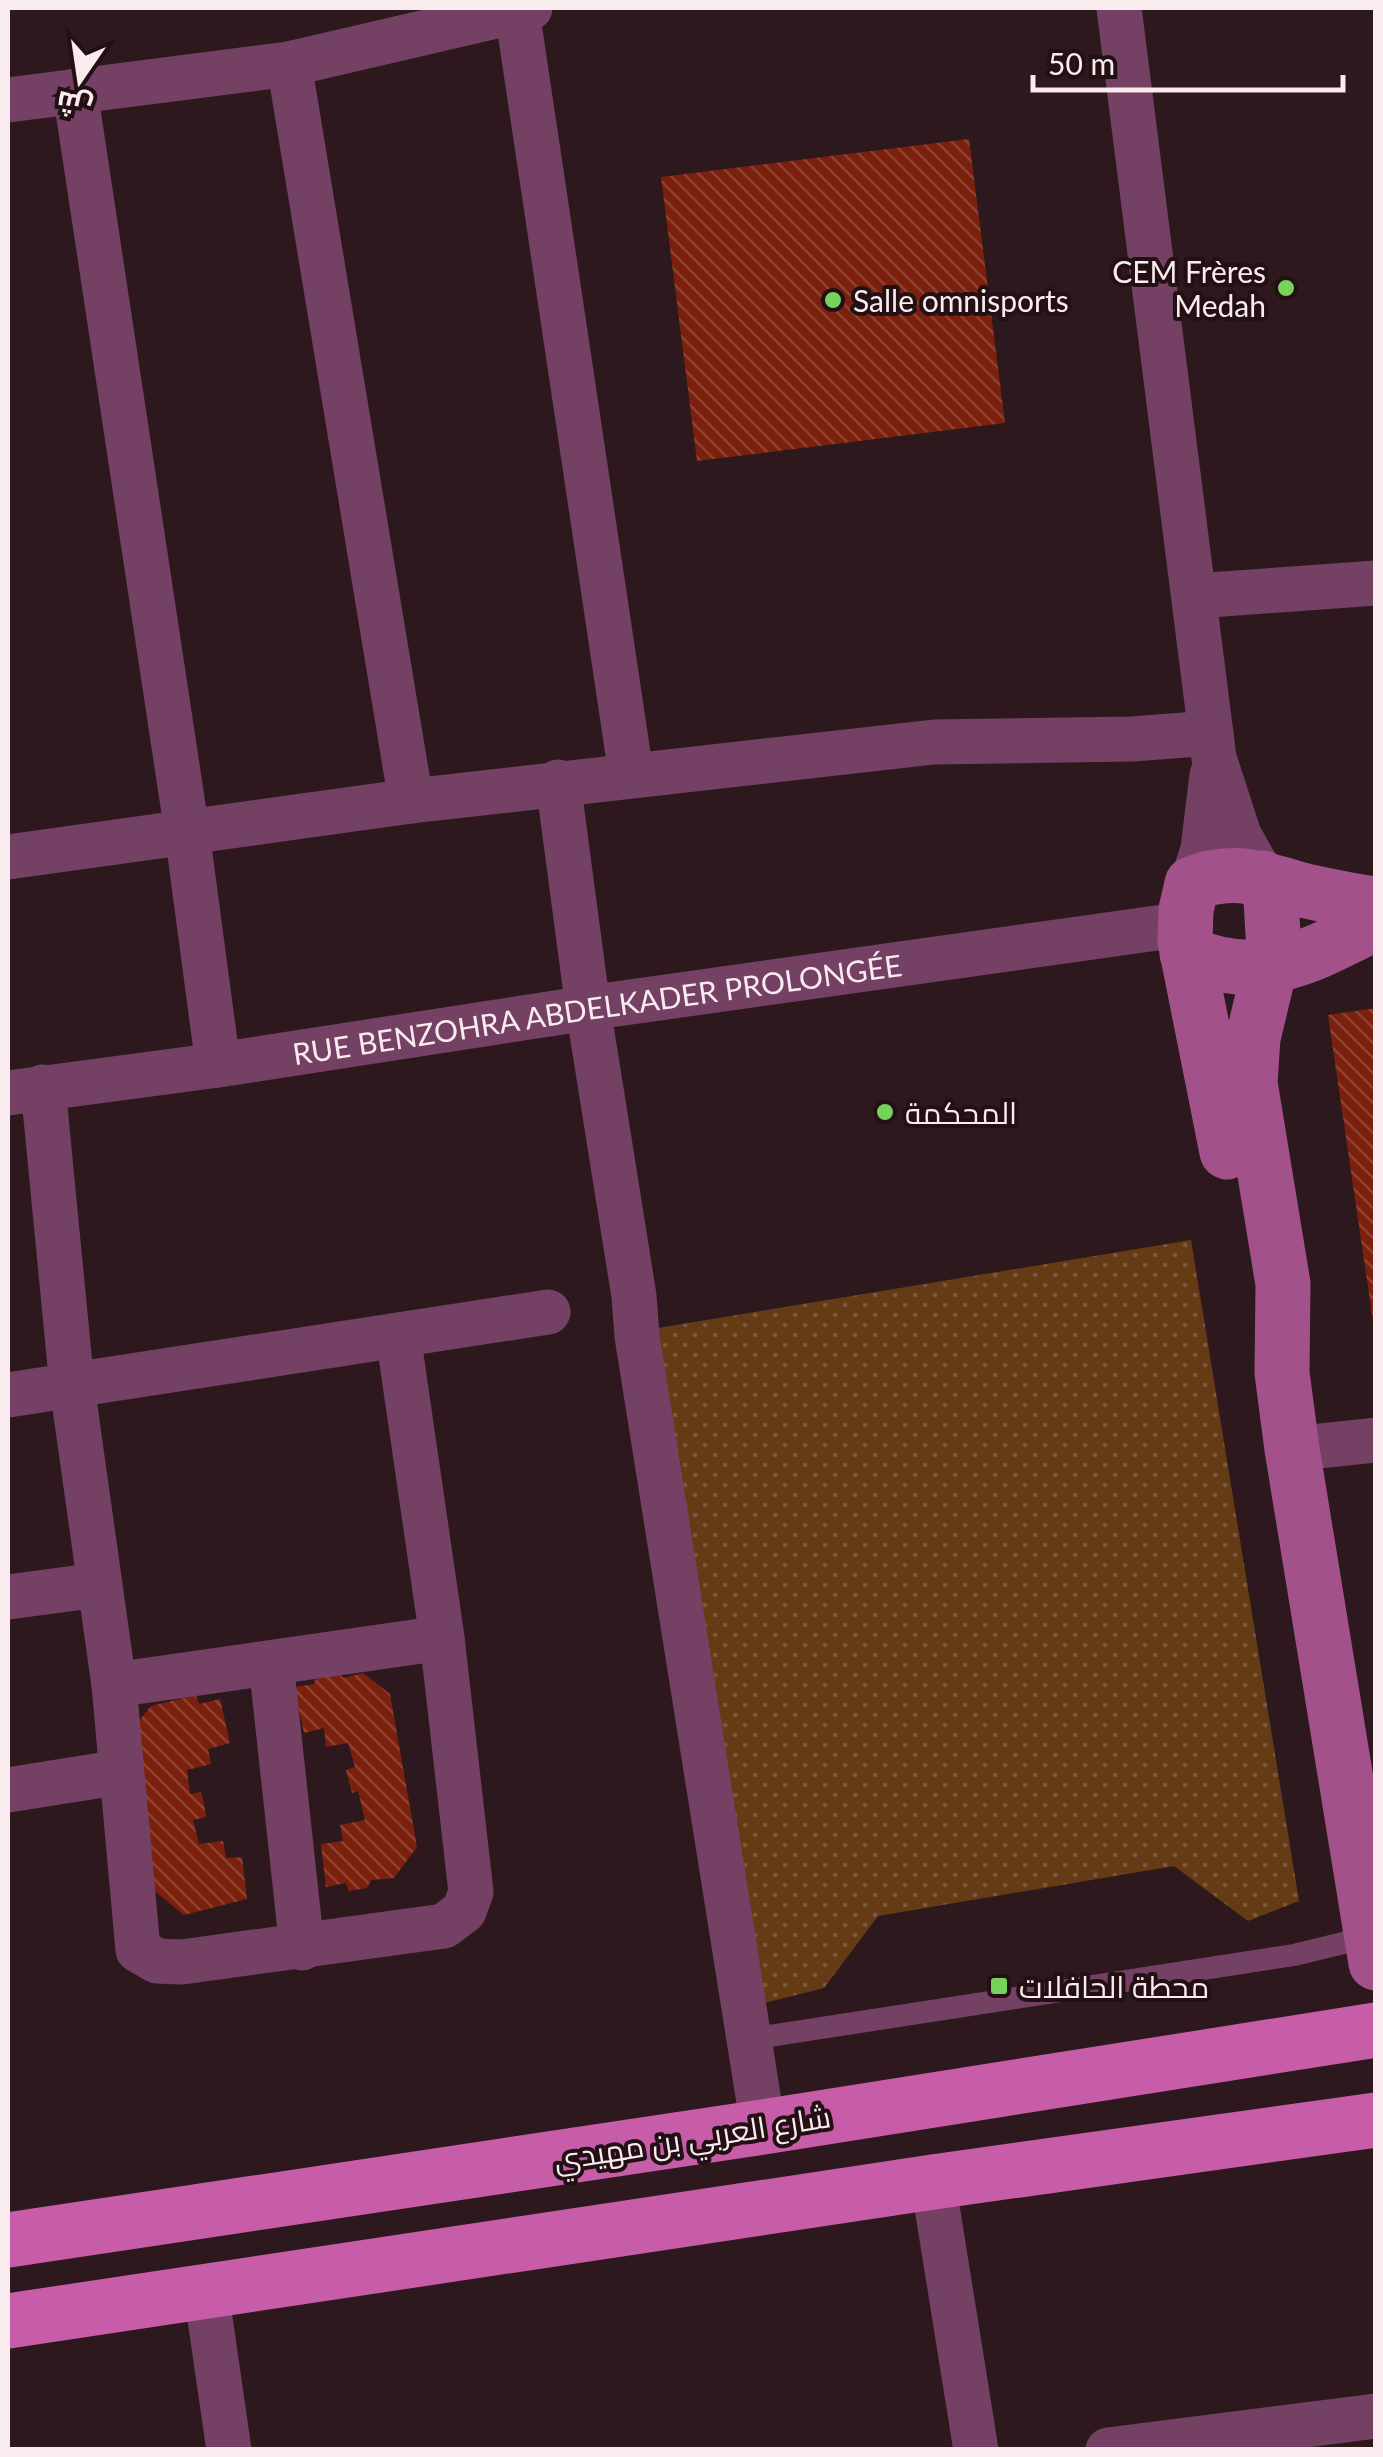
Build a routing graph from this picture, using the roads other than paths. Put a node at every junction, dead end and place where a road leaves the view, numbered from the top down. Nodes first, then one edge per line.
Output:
1 (1119, 8) edge
2 (524, 9) edge
3 (289, 64) junction
4 (75, 92) junction
5 (8, 100) edge
6 (1376, 582) edge
7 (1195, 596) junction
8 (1212, 746) junction
9 (631, 774) junction
10 (558, 782) junction
11 (410, 800) junction
12 (187, 832) junction
13 (8, 856) edge
14 (1263, 878) junction
15 (1376, 904) edge
16 (1188, 920) junction
17 (1376, 923) edge
18 (1270, 967) junction
19 (588, 1008) junction
20 (218, 1065) junction
21 (25, 1090) edge
22 (548, 1312) dead end
23 (398, 1335) junction
24 (1282, 1373) junction
25 (72, 1386) junction
26 (8, 1394) edge
27 (1376, 1440) edge
28 (1292, 1449) junction
29 (98, 1585) junction
30 (8, 1597) edge
31 (442, 1638) junction
32 (272, 1663) junction
33 (114, 1685) junction
34 (121, 1772) junction
35 (8, 1790) edge
36 (1374, 1945) edge
37 (302, 1948) junction
38 (1376, 2030) edge
39 (750, 2038) junction
40 (1376, 2120) edge
41 (763, 2127) junction
42 (933, 2182) junction
43 (8, 2240) edge
44 (206, 2291) junction
45 (8, 2321) edge
46 (1376, 2416) edge
47 (229, 2450) edge
48 (976, 2450) edge
49 (1108, 2450) edge

1 - 7 street
2 - 3 street
2 - 9 street
3 - 4 street
3 - 11 street
4 - 5 street
4 - 12 street
6 - 7 street
7 - 8 street
8 - 9 street
8 - 14 street
8 - 16 street
9 - 10 street
10 - 11 street
10 - 19 street
11 - 12 street
12 - 13 street
12 - 20 street
14 - 15 street
14 - 16 street
14 - 18 street
16 - 18 street
16 - 19 street, RUE BENZOHRA ABDELKADER PROLONGÉE
16 - 24 street
17 - 18 street
18 - 24 street
19 - 20 street, RUE BENZOHRA ABDELKADER PROLONGÉE
19 - 39 street
20 - 21 street, RUE BENZOHRA ABDELKADER PROLONGÉE
21 - 25 street
22 - 23 street
23 - 25 street
23 - 31 street
24 - 28 street
25 - 26 street
25 - 29 street
27 - 28 street
28 - 36 street
29 - 30 street
29 - 33 street
31 - 32 street
31 - 37 street
32 - 33 street
32 - 37 street
33 - 34 street
34 - 35 street
34 - 37 street
36 - 39 lane
38 - 41 main road, شارع العربي بن مهيدي
39 - 41 street
40 - 42 main road
41 - 43 main road, شارع العربي بن مهيدي
42 - 44 main road
42 - 48 street
44 - 45 main road
44 - 47 street
46 - 49 street

